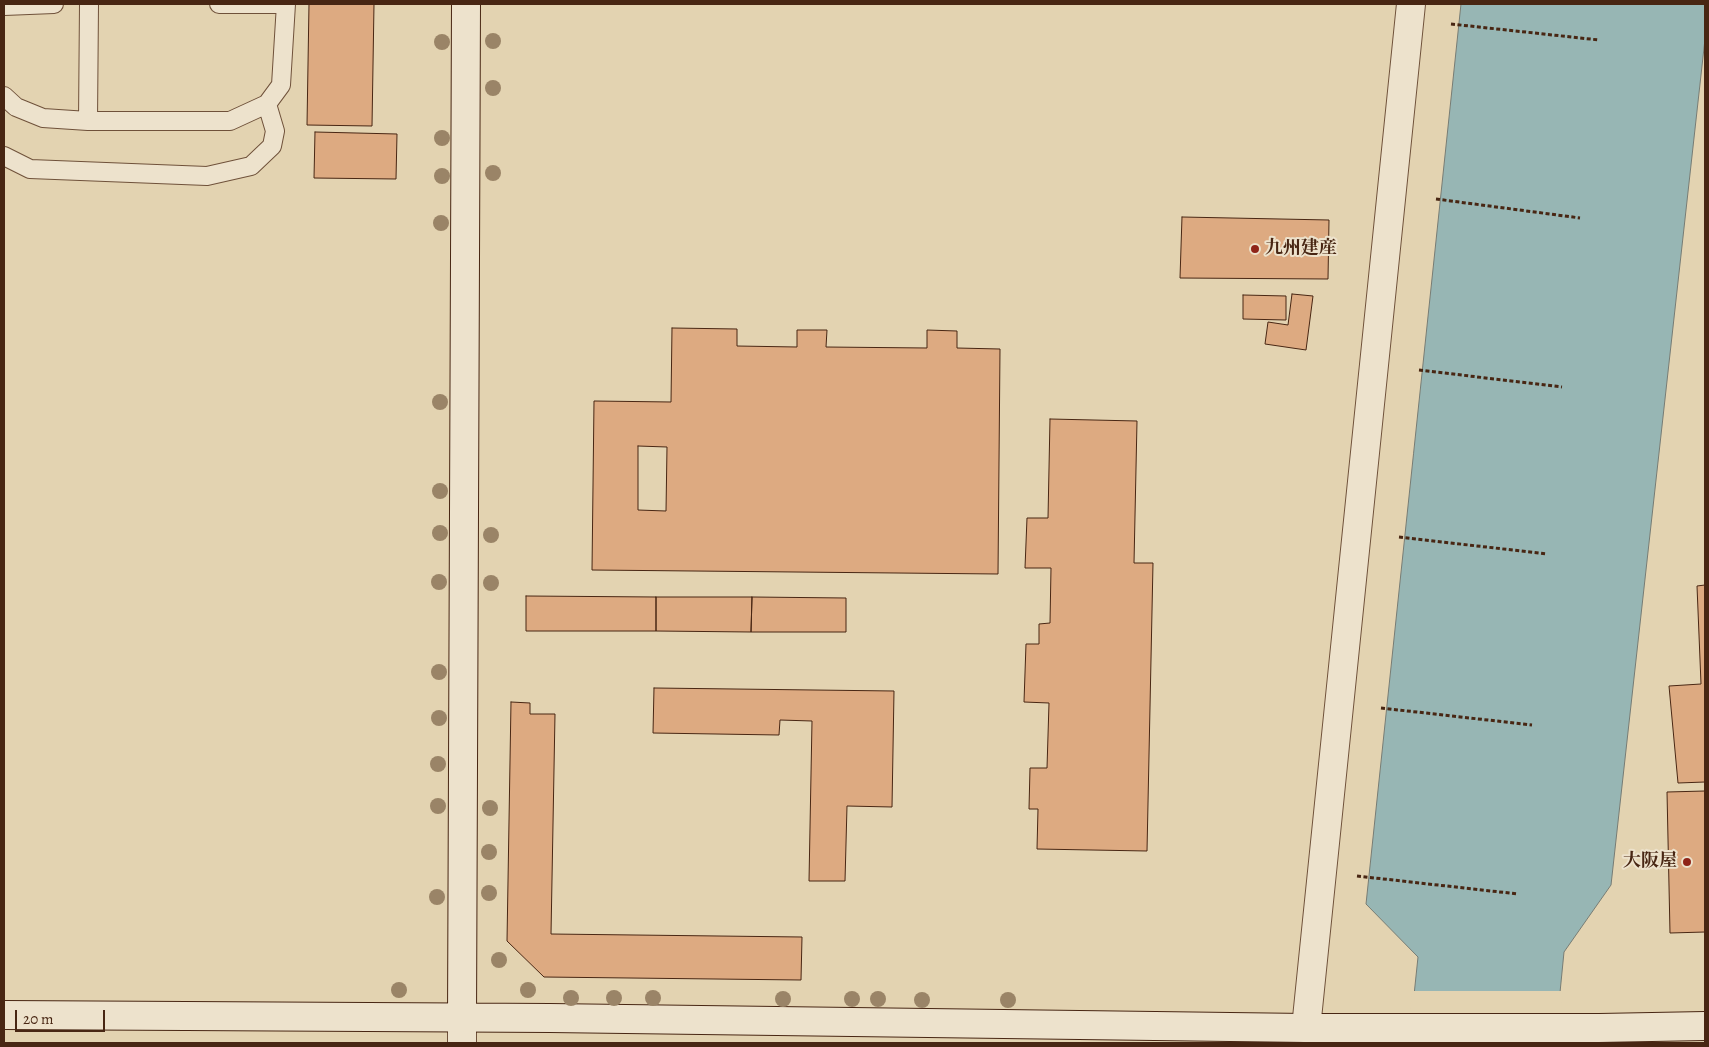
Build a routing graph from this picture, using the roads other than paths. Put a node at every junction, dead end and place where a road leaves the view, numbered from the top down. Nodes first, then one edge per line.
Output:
1 (54, 4) edge
2 (89, 4) edge
3 (219, 4) edge
4 (286, 4) edge
5 (466, 4) edge
6 (1411, 4) edge
7 (4, 6) edge
8 (4, 96) edge
9 (267, 104) junction
10 (88, 121) junction
11 (4, 156) edge
12 (4, 1015) edge
13 (1705, 1026) edge
14 (1306, 1028) junction
15 (462, 1030) edge

1 - 7 lane
2 - 10 lane
3 - 4 lane
4 - 9 lane
5 - 15 street
6 - 14 street
8 - 10 lane
9 - 10 lane
9 - 11 lane
12 - 15 street
13 - 14 street
14 - 15 street

